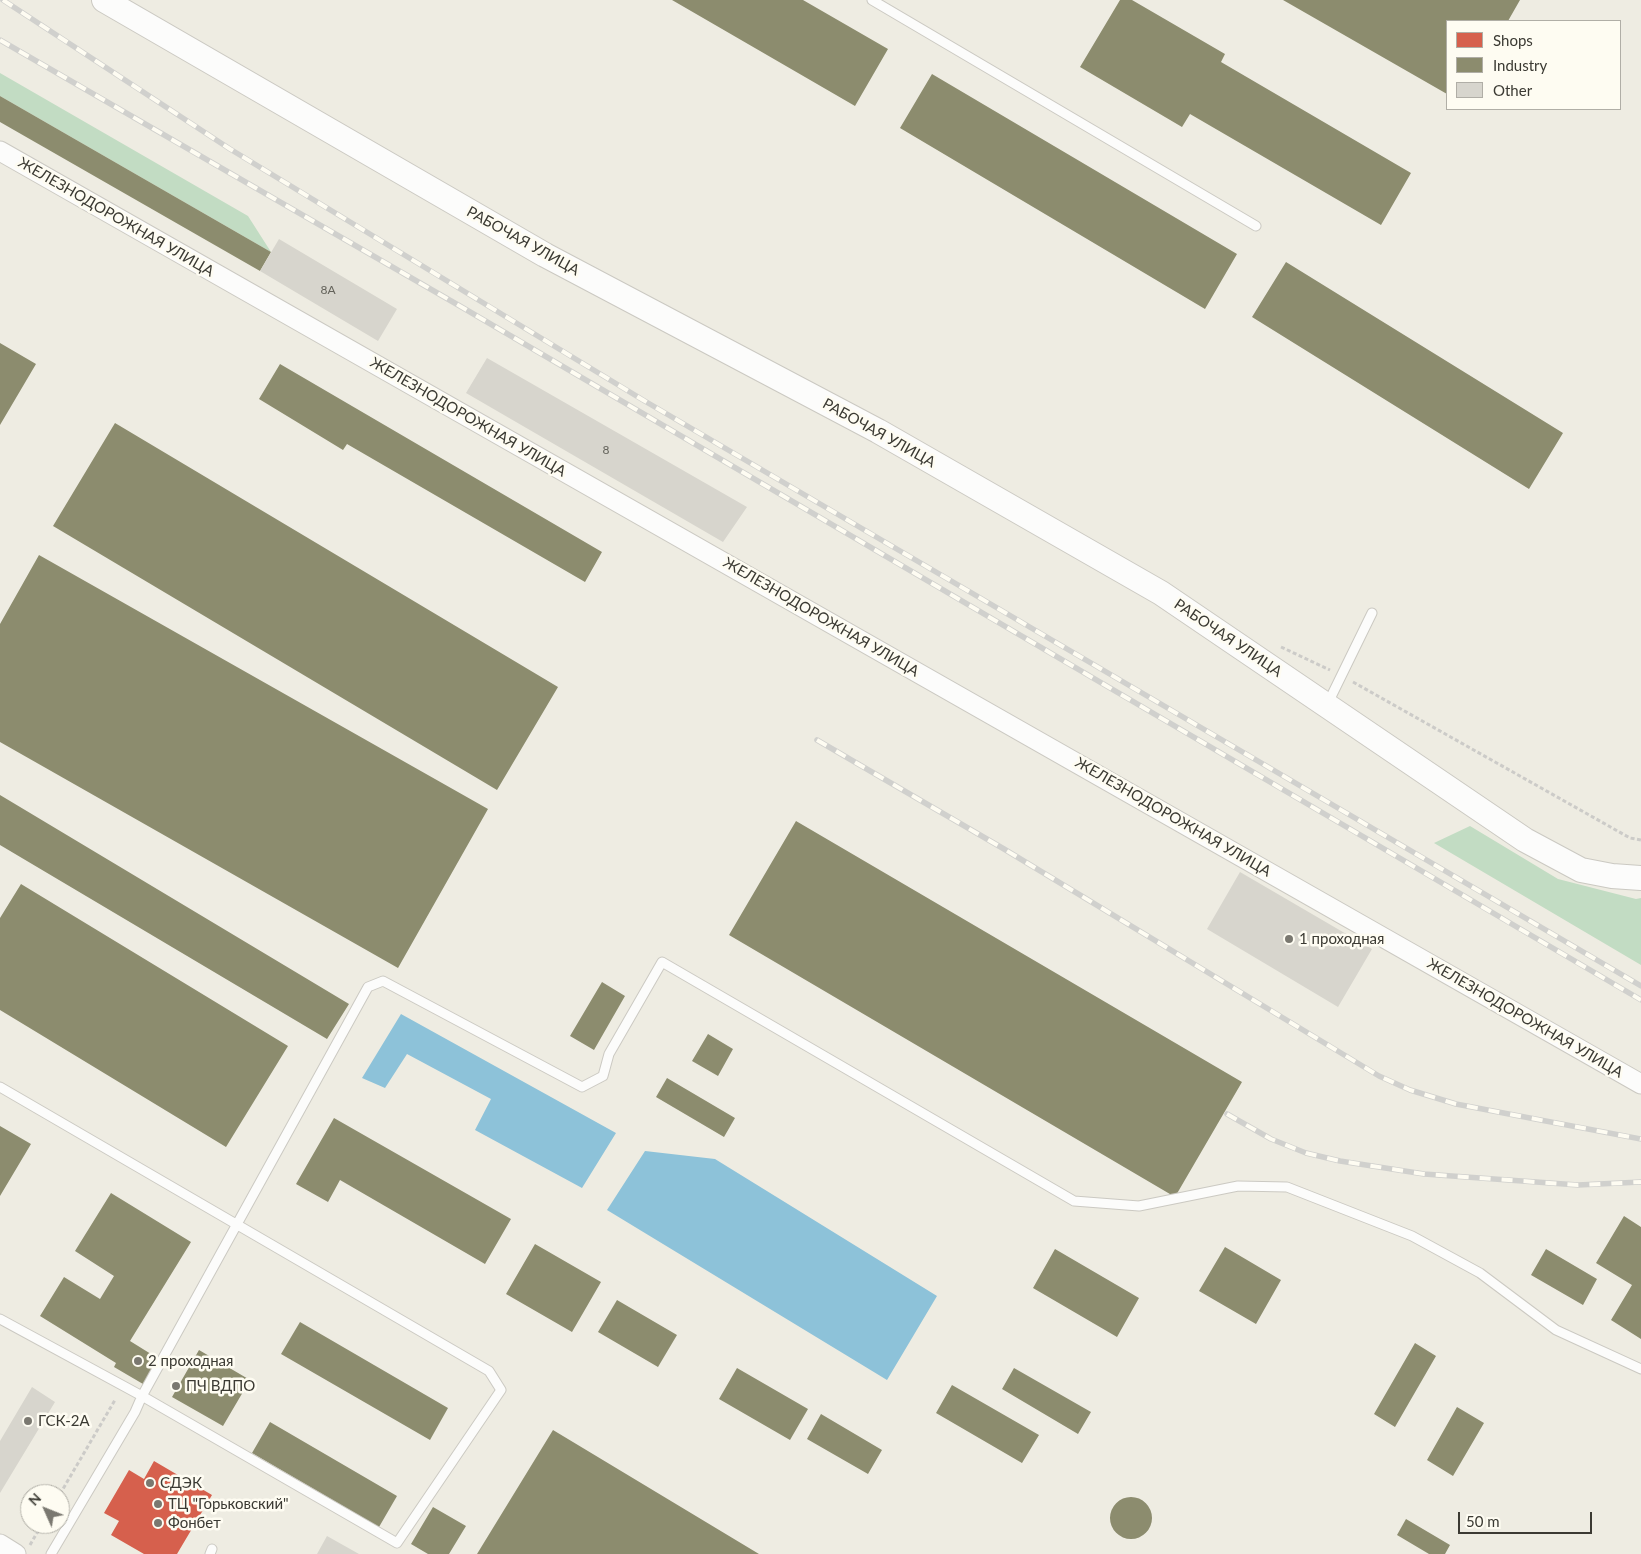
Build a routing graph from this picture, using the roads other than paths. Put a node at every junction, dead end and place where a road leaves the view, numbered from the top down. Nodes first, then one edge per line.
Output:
1 (104, 0) edge
2 (872, 0) edge
3 (0, 152) edge
4 (1256, 226) dead end
5 (1372, 613) dead end
6 (1326, 705) junction
7 (1641, 878) edge
8 (1641, 1084) edge
9 (0, 1087) edge
10 (236, 1225) junction
11 (0, 1319) edge
12 (1641, 1369) edge
13 (142, 1396) junction
14 (0, 1544) edge
15 (23, 1550) edge
16 (50, 1554) edge

1 - 6 street, РАБОЧАЯ УЛИЦА
2 - 4 lane
3 - 8 street, ЖЕЛЕЗНОДОРОЖНАЯ УЛИЦА
5 - 6 lane
6 - 7 street, РАБОЧАЯ УЛИЦА
9 - 10 lane
10 - 12 lane
10 - 13 lane
10 - 13 lane
11 - 13 lane
13 - 16 lane
14 - 15 street

